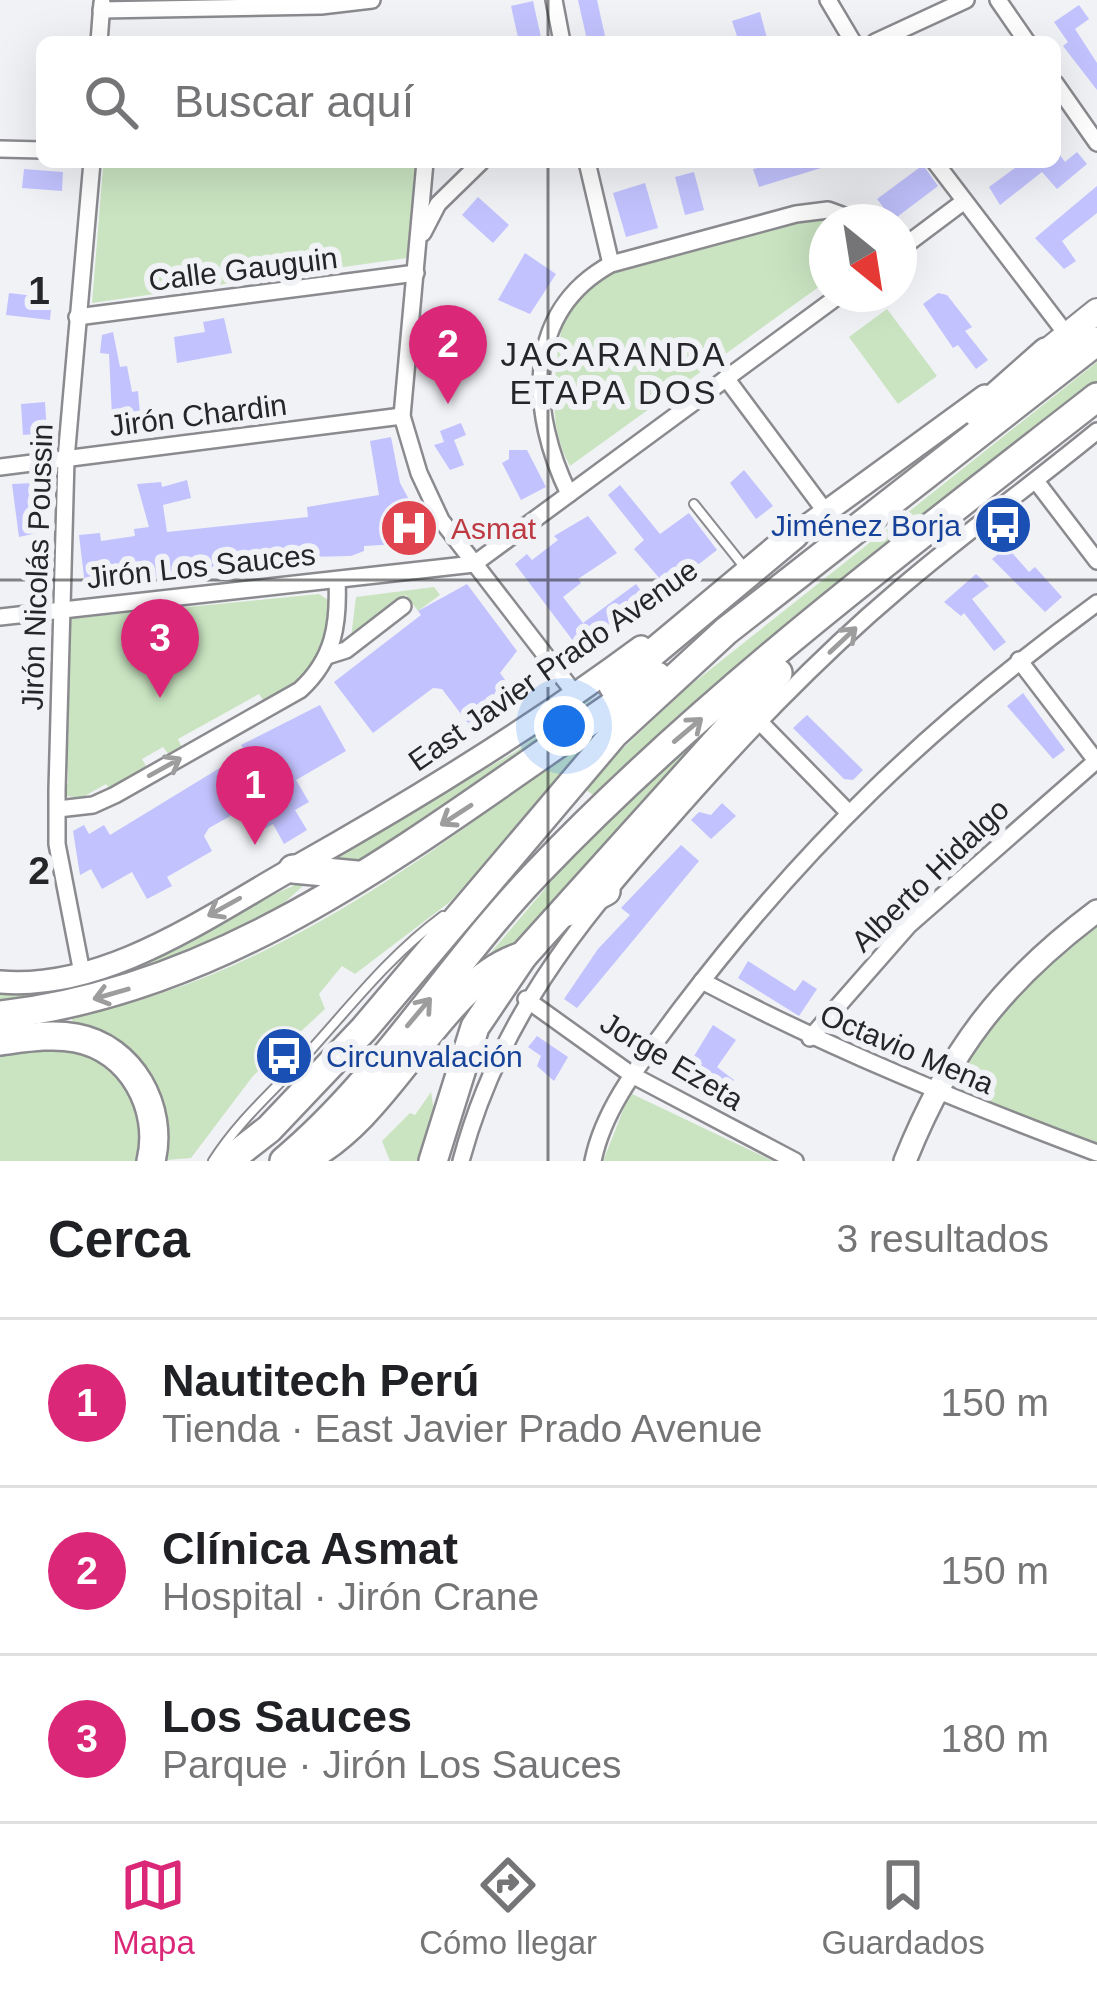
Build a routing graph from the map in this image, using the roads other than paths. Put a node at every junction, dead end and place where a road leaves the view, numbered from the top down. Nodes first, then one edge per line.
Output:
1 (372, 0) edge
2 (554, 0) edge
3 (828, 0) edge
4 (966, 0) edge
5 (998, 0) edge
6 (102, 5) edge
7 (99, 36) edge
8 (561, 36) edge
9 (849, 36) edge
10 (887, 36) edge
11 (1023, 36) edge
12 (1061, 92) edge
13 (1097, 143) edge
14 (0, 149) edge
15 (36, 150) edge
16 (91, 168) edge
17 (425, 168) edge
18 (475, 168) edge
19 (588, 168) edge
20 (939, 168) edge
21 (963, 202) junction
22 (809, 212) edge
23 (917, 236) edge
24 (418, 247) junction
25 (611, 264) junction
26 (416, 273) junction
27 (1097, 311) edge
28 (816, 312) edge
29 (77, 317) junction
30 (1097, 340) edge
31 (1056, 344) junction
32 (726, 378) junction
33 (1097, 398) edge
34 (1097, 407) edge
35 (402, 416) junction
36 (1097, 431) edge
37 (66, 459) junction
38 (0, 467) edge
39 (1036, 481) junction
40 (569, 494) junction
41 (694, 503) dead end
42 (825, 512) junction
43 (794, 535) junction
44 (909, 544) junction
45 (815, 561) junction
46 (1097, 561) edge
47 (474, 564) junction
48 (746, 570) junction
49 (337, 580) junction
50 (852, 593) junction
51 (1097, 603) edge
52 (404, 606) dead end
53 (60, 608) junction
54 (0, 617) edge
55 (726, 631) junction
56 (327, 656) junction
57 (1019, 660) junction
58 (576, 695) junction
59 (758, 720) junction
60 (1097, 761) edge
61 (522, 770) junction
62 (58, 809) junction
63 (848, 811) junction
64 (293, 869) junction
65 (361, 875) junction
66 (606, 891) junction
67 (474, 894) junction
68 (1097, 911) edge
69 (547, 923) junction
70 (523, 956) junction
71 (82, 973) junction
72 (702, 981) junction
73 (0, 982) edge
74 (526, 999) junction
75 (0, 1015) edge
76 (809, 1038) junction
77 (0, 1041) edge
78 (632, 1075) junction
79 (932, 1092) junction
80 (1097, 1153) edge
81 (788, 1160) edge
82 (151, 1161) edge
83 (213, 1161) edge
84 (228, 1161) edge
85 (284, 1161) edge
86 (302, 1161) edge
87 (433, 1161) edge
88 (461, 1161) edge
89 (593, 1161) edge
90 (904, 1161) edge

1 - 6 street
2 - 8 street
3 - 9 street
4 - 10 street
5 - 11 street
6 - 7 street
12 - 13 street
14 - 15 street
16 - 29 street, Jirón Nicolás Poussin
17 - 24 street
18 - 24 street
19 - 25 street
20 - 21 street
21 - 23 street
21 - 31 street
22 - 25 street
24 - 26 street
25 - 40 street
26 - 29 street, Calle Gauguin
26 - 35 street
27 - 31 main road, East Javier Prado Avenue
28 - 32 street, Jirón Los Sauces
29 - 37 street, Jirón Nicolás Poussin
30 - 45 highway
31 - 42 street, East Javier Prado Avenue
31 - 45 highway
32 - 40 street, Jirón Los Sauces
32 - 42 street
33 - 44 highway
34 - 44 highway
35 - 37 street, Jirón Chardin
35 - 47 street
36 - 39 street
37 - 38 street, Jirón Chardin
37 - 53 street, Jirón Nicolás Poussin
39 - 46 street
59 -> 39 street
40 - 47 street, Jirón Los Sauces
41 - 48 lane
42 - 43 street, East Javier Prado Avenue
43 - 48 street, East Javier Prado Avenue
43 - 61 highway
44 - 50 highway
45 - 55 highway
47 - 49 street, Jirón Los Sauces
47 - 58 street
48 - 58 street, East Javier Prado Avenue
49 - 53 street, Jirón Los Sauces
49 - 56 street, Jirón Los Sauces
50 - 69 highway
85 -> 50 highway
51 - 57 street
52 - 56 street
53 - 54 street, Jirón Los Sauces
53 - 62 street, Jirón Nicolás Poussin
55 - 61 highway
55 - 67 highway
62 -> 56 street
57 - 60 street
57 - 63 street
58 - 64 street, East Javier Prado Avenue
59 - 63 street
59 - 66 street
60 - 76 street, Alberto Hidalgo
61 -> 65 highway
62 - 71 street, Jirón Nicolás Poussin
63 - 72 street
64 - 65 highway
64 -> 71 street, East Javier Prado Avenue
65 -> 75 highway
66 - 69 highway
66 - 74 street
67 - 83 lane
67 - 84 highway
68 - 79 street
69 - 70 highway
70 - 86 highway
70 - 87 highway
71 - 73 street, East Javier Prado Avenue
72 - 76 street, Octavio Mena
72 - 78 street
74 - 78 street, Jorge Ezeta
74 - 88 street
76 - 79 street, Octavio Mena
77 - 82 highway
78 - 81 street, Jorge Ezeta
78 - 89 street
79 - 80 street, Octavio Mena
79 - 90 street

